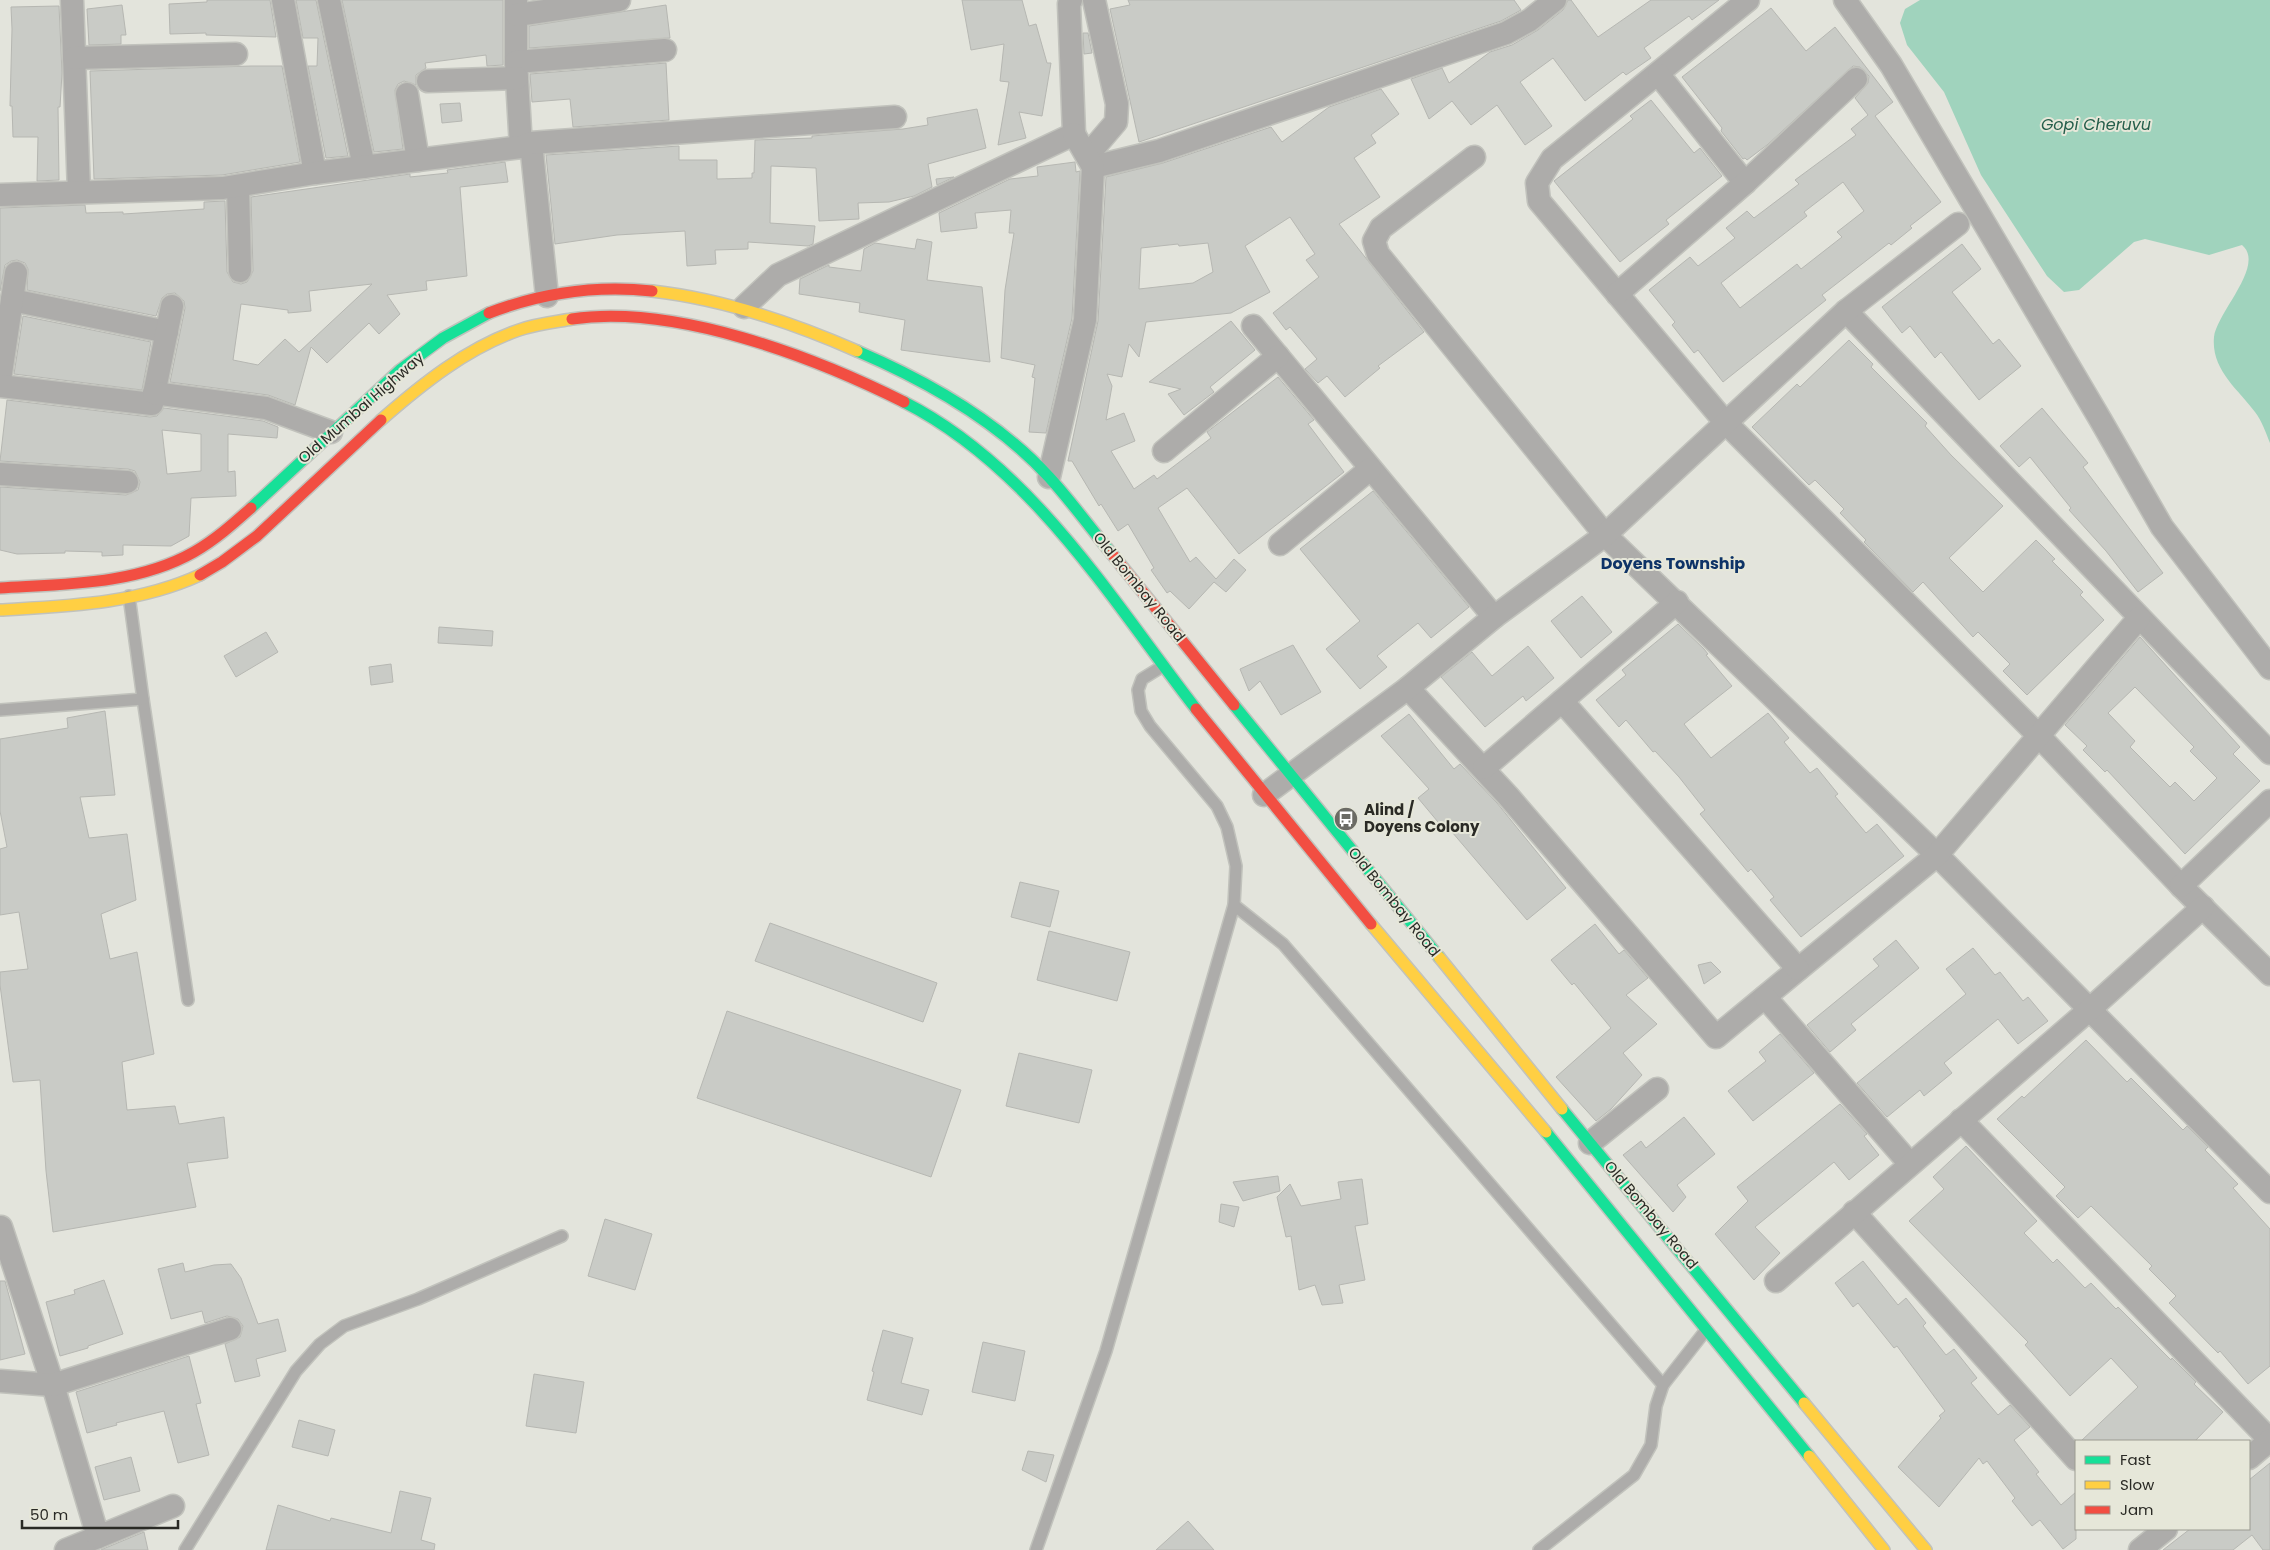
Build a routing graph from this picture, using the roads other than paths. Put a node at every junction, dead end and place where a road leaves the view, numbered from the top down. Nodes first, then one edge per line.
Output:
1 (72, 0) edge
2 (283, 0) edge
3 (330, 0) edge
4 (619, 0) edge
5 (1094, 0) edge
6 (1555, 0) edge
7 (1748, 0) edge
8 (1844, 0) edge
9 (1069, 1) edge
10 (517, 7) edge
11 (665, 50) dead end
12 (236, 54) dead end
13 (74, 58) junction
14 (516, 70) junction
15 (1659, 75) junction
16 (1856, 79) dead end
17 (428, 81) dead end
18 (407, 94) dead end
19 (895, 117) dead end
20 (1074, 134) junction
21 (526, 145) junction
22 (1474, 157) dead end
23 (418, 160) junction
24 (1090, 161) junction
25 (364, 167) junction
26 (315, 173) junction
27 (1745, 183) junction
28 (238, 186) junction
29 (79, 192) junction
30 (0, 195) edge
31 (1958, 224) dead end
32 (240, 271) dead end
33 (16, 273) dead end
34 (1617, 294) junction
35 (547, 296) junction
36 (12, 300) junction
37 (172, 306) dead end
38 (744, 307) junction
39 (1846, 311) junction
40 (1254, 326) dead end
41 (166, 332) junction
42 (736, 336) joint
43 (1278, 356) junction
44 (1, 365) edge
45 (0, 386) edge
46 (154, 394) junction
47 (1725, 422) junction
48 (331, 432) junction
49 (1164, 451) dead end
50 (1370, 469) junction
51 (0, 474) edge
52 (1049, 477) junction
53 (127, 482) dead end
54 (1605, 535) junction
55 (1280, 544) dead end
56 (0, 588) edge
57 (129, 596) junction
58 (1677, 602) junction
59 (0, 610) edge
60 (1494, 617) junction
61 (2139, 618) junction
62 (1163, 666) junction
63 (2270, 668) edge
64 (1408, 688) junction
65 (143, 699) junction
66 (1562, 701) junction
67 (0, 710) edge
68 (2038, 735) junction
69 (2270, 753) edge
70 (1484, 768) junction
71 (1289, 774) junction
72 (1264, 794) junction
73 (2270, 801) edge
74 (1937, 855) junction
75 (2181, 886) junction
76 (1234, 906) junction
77 (2203, 907) junction
78 (1798, 968) junction
79 (2270, 974) edge
80 (1765, 997) junction
81 (188, 1000) dead end
82 (2089, 1010) junction
83 (1657, 1089) dead end
84 (1961, 1120) junction
85 (1590, 1142) junction
86 (1910, 1164) junction
87 (2270, 1192) edge
88 (1854, 1212) junction
89 (1, 1227) edge
90 (562, 1236) dead end
91 (1776, 1281) dead end
92 (230, 1328) dead end
93 (1706, 1330) junction
94 (0, 1381) edge
95 (53, 1385) junction
96 (1663, 1385) junction
97 (2270, 1440) edge
98 (2250, 1457) edge
99 (2075, 1458) edge
100 (173, 1506) dead end
101 (98, 1537) junction
102 (66, 1550) edge
103 (185, 1550) edge
104 (1036, 1550) edge
105 (1539, 1550) edge
106 (1884, 1550) edge
107 (1926, 1550) edge

1 - 13 street
2 - 26 street
3 - 25 street
4 - 10 street
5 - 24 street
6 - 24 street
7 - 15 street
8 - 63 street
9 - 20 street
10 - 14 street
11 - 14 street
12 - 13 street
13 - 29 street
14 - 17 street
14 - 21 street
15 - 27 street
15 - 34 street
16 - 27 street
18 - 23 street
19 - 21 street
20 - 24 street
20 - 38 street
21 - 23 street
21 - 35 street
22 - 54 street
23 - 25 street
24 - 52 street
25 - 26 street
26 - 28 street
27 - 34 street
28 - 29 street
28 - 32 street
29 - 30 street
31 - 39 street
33 - 36 street
34 - 47 street
35 - 38 main road, Old Mumbai Highway
35 - 48 main road, Old Mumbai Highway
36 - 41 street
36 - 44 street
37 - 41 street
38 - 52 main road, Old Bombay Road
39 - 47 street
39 - 61 street
40 - 43 street
41 - 46 street
42 - 57 main road, Old Mumbai Highway
42 - 62 main road, Old Bombay Road
43 - 49 street
43 - 50 street
45 - 46 street
46 - 48 street
47 - 54 street
47 - 68 street
48 - 56 main road, Old Mumbai Highway
50 - 55 street
50 - 60 street
51 - 53 street
52 - 71 main road, Old Bombay Road
54 - 58 street
54 - 60 street
57 - 59 main road, Old Mumbai Highway
57 - 65 lane
58 - 66 street
58 - 74 street
60 - 64 street
61 - 68 street
61 - 69 street
62 - 72 main road, Old Bombay Road
62 - 76 lane
64 - 70 street
64 - 71 street
65 - 67 lane
65 - 81 lane
66 - 70 street
66 - 78 street
68 - 74 street
68 - 75 street
70 - 80 street
71 - 72 street
71 - 85 main road, Old Bombay Road
72 - 93 main road, Old Bombay Road
73 - 75 street
74 - 78 street
74 - 82 street
75 - 77 street
76 - 96 lane
76 - 104 lane
77 - 79 street
77 - 82 street
78 - 80 street
80 - 86 street
82 - 84 street
82 - 87 street
83 - 85 street
84 - 86 street
84 - 97 street
85 - 107 main road, Old Bombay Road
86 - 88 street
88 - 91 street
88 - 99 street
89 - 95 street
90 - 103 lane
92 - 95 street
93 - 96 lane
93 - 106 main road, Old Bombay Road
94 - 95 street
95 - 101 street
96 - 105 lane
97 - 98 street
100 - 101 street
101 - 102 street

